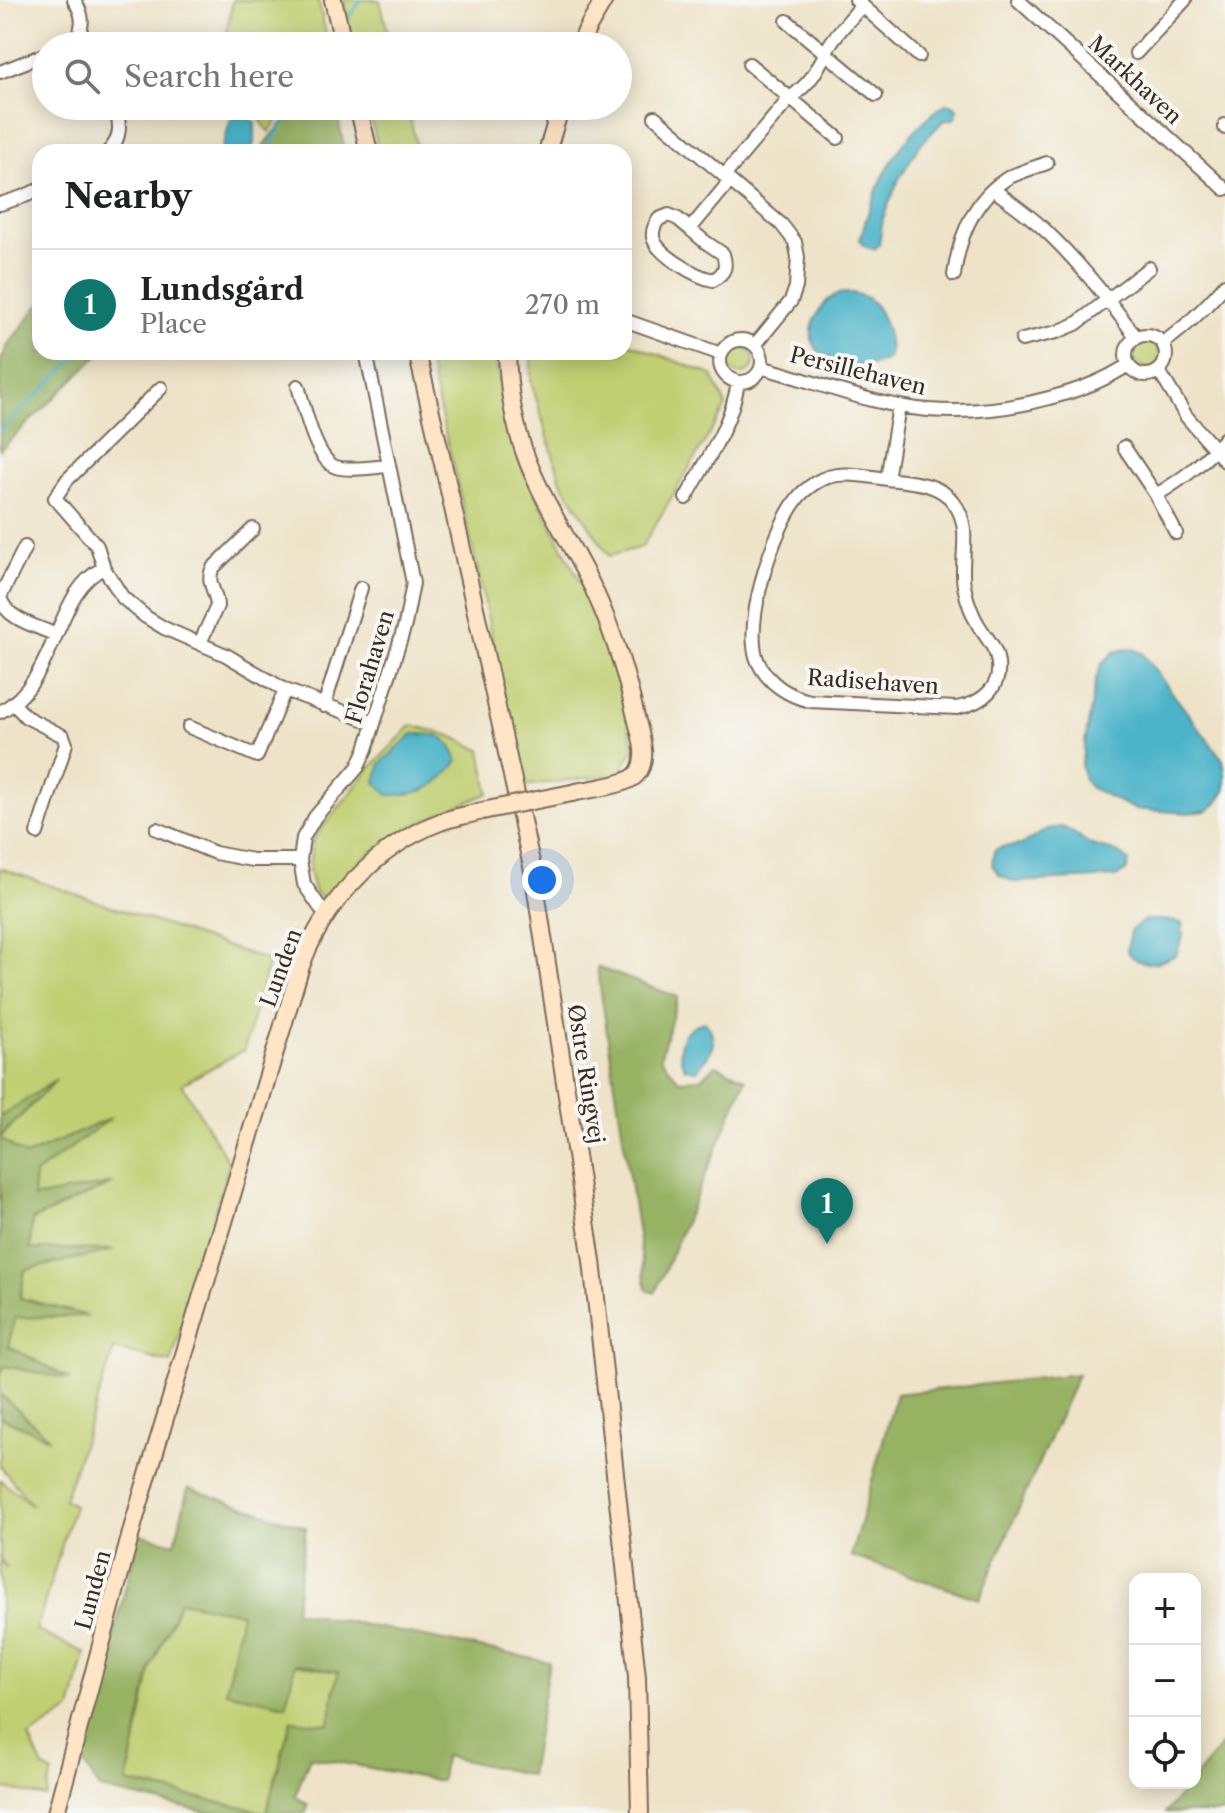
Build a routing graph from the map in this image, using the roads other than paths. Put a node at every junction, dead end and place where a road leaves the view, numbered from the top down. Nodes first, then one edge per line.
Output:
1 (74, 0) edge
2 (333, 0) edge
3 (604, 0) edge
4 (1018, 0) edge
5 (1185, 0) edge
6 (859, 3) edge
7 (787, 21) dead end
8 (80, 32) edge
9 (341, 32) edge
10 (586, 32) edge
11 (1136, 53) dead end
12 (826, 55) junction
13 (919, 56) dead end
14 (32, 59) edge
15 (749, 64) dead end
16 (0, 72) edge
17 (876, 95) dead end
18 (790, 98) junction
19 (655, 117) dead end
20 (119, 120) edge
21 (361, 120) edge
22 (557, 120) edge
23 (838, 138) dead end
24 (114, 144) edge
25 (367, 144) edge
26 (549, 144) edge
27 (1047, 163) dead end
28 (727, 178) junction
29 (993, 189) junction
30 (1225, 189) edge
31 (32, 193) edge
32 (0, 204) edge
33 (690, 229) junction
34 (1149, 268) dead end
35 (954, 275) dead end
36 (1225, 285) edge
37 (1108, 299) junction
38 (632, 323) edge
39 (1136, 337) junction
40 (1022, 340) dead end
41 (1163, 343) junction
42 (755, 345) junction
43 (721, 354) junction
44 (368, 360) edge
45 (419, 360) edge
46 (508, 360) edge
47 (1128, 365) junction
48 (761, 367) junction
49 (1159, 371) junction
50 (738, 382) junction
51 (298, 386) dead end
52 (161, 388) dead end
53 (899, 406) junction
54 (1225, 438) edge
55 (1124, 447) dead end
56 (1215, 450) junction
57 (1225, 461) edge
58 (388, 466) junction
59 (887, 479) junction
60 (1156, 495) junction
61 (686, 498) dead end
62 (253, 529) dead end
63 (1176, 533) dead end
64 (25, 547) dead end
65 (104, 568) junction
66 (361, 588) dead end
67 (56, 635) junction
68 (200, 643) junction
69 (285, 690) junction
70 (13, 703) junction
71 (324, 706) junction
72 (0, 712) edge
73 (374, 723) junction
74 (189, 727) dead end
75 (157, 829) dead end
76 (37, 833) dead end
77 (300, 860) junction
78 (326, 916) junction
79 (57, 1810) edge
80 (640, 1813) edge

1 - 8 street
2 - 9 street
3 - 10 street
4 - 30 street, Markhaven
5 - 11 street
6 - 12 street
6 - 13 street
7 - 12 street
12 - 17 street
12 - 18 street
14 - 16 street
15 - 18 street
18 - 23 street
18 - 28 street
19 - 28 street
20 - 24 street
21 - 25 street
22 - 26 street
27 - 29 street
28 - 33 street
28 - 42 street
29 - 35 street
29 - 37 street
31 - 32 street
33 - 33 street
34 - 37 street
36 - 41 street
37 - 39 street
37 - 40 street
38 - 43 street
39 - 41 street
39 - 47 street
41 - 49 street
42 - 43 street
42 - 48 street
43 - 50 street
44 - 58 street, Florahaven
45 - 80 street, Østre Ringvej
46 - 78 street, Lunden, bridge
47 - 49 street
47 - 53 street, Persillehaven
48 - 50 street
48 - 53 street, Persillehaven
49 - 56 street
50 - 61 street
51 - 58 street
52 - 65 street
53 - 59 street
54 - 56 street
55 - 60 street
56 - 57 street
56 - 60 street
58 - 73 street, Florahaven
59 - 59 street, Radisehaven
60 - 63 street
62 - 68 street
64 - 67 street
65 - 67 street
65 - 68 street
66 - 71 street
67 - 70 street
68 - 69 street
69 - 71 street
69 - 74 street
70 - 72 street
70 - 76 street
71 - 73 street
73 - 77 street, Florahaven
75 - 77 street
77 - 78 street
78 - 79 street, Lunden

